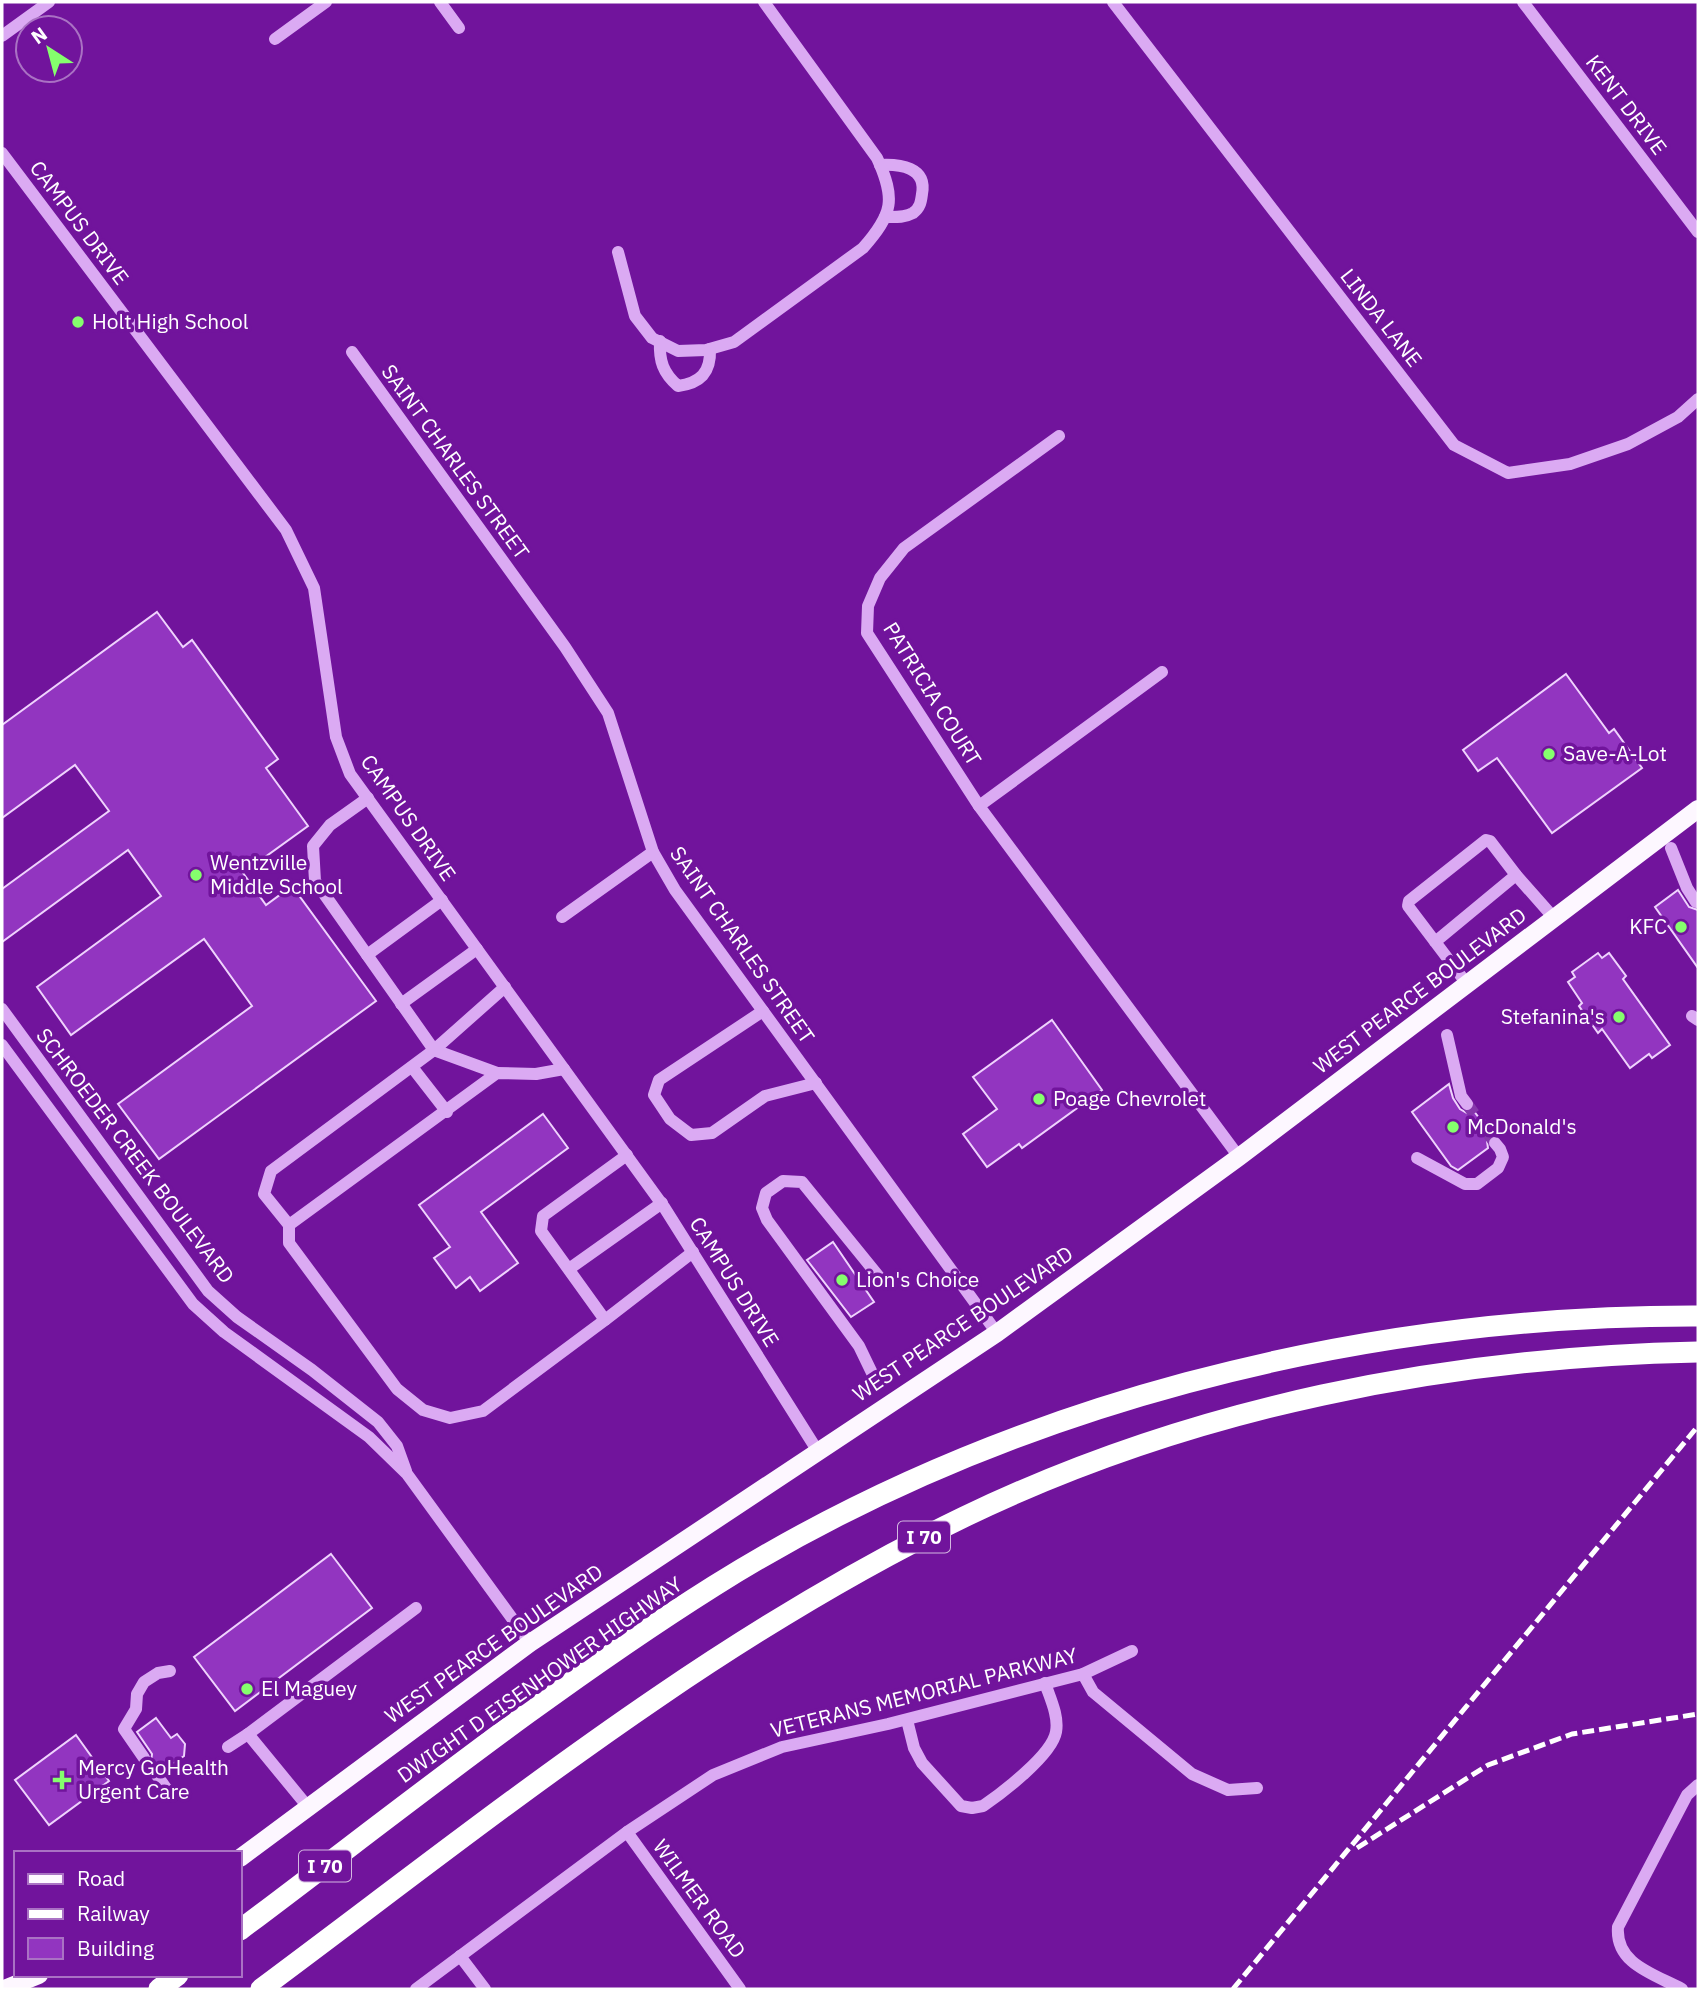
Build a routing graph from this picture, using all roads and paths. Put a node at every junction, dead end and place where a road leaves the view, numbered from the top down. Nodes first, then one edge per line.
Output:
1 (48, 2) edge
2 (326, 2) edge
3 (440, 2) edge
4 (764, 2) edge
5 (1113, 2) edge
6 (1523, 2) edge
7 (459, 28) dead end
8 (2, 36) edge
9 (275, 39) dead end
10 (2, 153) edge
11 (880, 165) junction
12 (885, 217) junction
13 (1698, 232) edge
14 (618, 252) dead end
15 (660, 341) junction
16 (710, 349) junction
17 (352, 352) dead end
18 (1698, 399) edge
19 (1059, 436) dead end
20 (1162, 672) dead end
21 (368, 798) junction
22 (979, 806) junction
23 (1698, 809) edge
24 (1671, 848) dead end
25 (653, 852) junction
26 (1516, 875) junction
27 (442, 900) junction
28 (1696, 902) dead end
29 (562, 916) dead end
30 (1554, 918) junction
31 (1435, 942) junction
32 (477, 949) junction
33 (367, 955) junction
34 (1467, 984) junction
35 (505, 987) junction
36 (401, 1004) junction
37 (2, 1009) edge
38 (763, 1011) junction
39 (1447, 1035) dead end
40 (2, 1045) edge
41 (434, 1050) junction
42 (412, 1067) junction
43 (565, 1069) junction
44 (497, 1073) junction
45 (816, 1083) junction
46 (1467, 1104) tunnel mouth
47 (447, 1112) junction
48 (1495, 1143) tunnel mouth
49 (627, 1155) junction
50 (1239, 1157) junction
51 (1417, 1158) dead end
52 (662, 1203) junction
53 (289, 1225) junction
54 (693, 1252) junction
55 (569, 1269) junction
56 (884, 1283) dead end
57 (1698, 1316) edge
58 (605, 1320) junction
59 (997, 1333) junction
60 (1698, 1352) edge
61 (312, 1370) junction
62 (873, 1375) dead end
63 (300, 1386) junction
64 (817, 1450) junction
65 (407, 1474) junction
66 (416, 1608) dead end
67 (530, 1643) junction
68 (1132, 1651) dead end
69 (170, 1671) dead end
70 (1083, 1674) junction
71 (1045, 1684) junction
72 (907, 1720) junction
73 (248, 1734) junction
74 (228, 1747) dead end
75 (144, 1758) dead end
76 (154, 1771) dead end
77 (1698, 1785) edge
78 (1257, 1788) dead end
79 (170, 1794) dead end
80 (308, 1807) junction
81 (627, 1832) junction
82 (242, 1856) edge
83 (242, 1929) edge
84 (460, 1956) junction
85 (34, 1977) edge
86 (175, 1977) edge
87 (4, 1989) edge
88 (159, 1989) edge
89 (261, 1989) edge
90 (416, 1989) edge
91 (485, 1989) edge
92 (740, 1989) edge
93 (1682, 1989) edge

1 - 8 street
2 - 9 street
3 - 7 street
4 - 11 street
5 - 18 street, LINDA LANE
6 - 13 street, KENT DRIVE
10 - 21 street, CAMPUS DRIVE
11 - 12 street
11 - 12 street
12 - 16 street
14 - 15 street
15 - 16 street
15 - 16 street
17 - 25 street, SAINT CHARLES STREET
19 - 22 street, PATRICIA COURT
20 - 22 street
21 - 27 street, CAMPUS DRIVE
21 - 33 street
22 - 50 street, PATRICIA COURT
23 - 30 main road, WEST PEARCE BOULEVARD
24 - 28 street
25 - 29 street
25 - 38 street, SAINT CHARLES STREET
26 - 30 street
26 - 31 street
26 - 31 street
27 - 32 street, CAMPUS DRIVE
27 - 33 street
30 - 34 main road, WEST PEARCE BOULEVARD
31 - 34 street
32 - 35 street, CAMPUS DRIVE
32 - 36 street
33 - 36 street
34 - 50 main road, WEST PEARCE BOULEVARD
35 - 41 street
35 - 43 street, CAMPUS DRIVE
36 - 41 street
37 - 61 street, SCHROEDER CREEK BOULEVARD
38 - 45 street, SAINT CHARLES STREET
38 - 45 street
39 - 46 street
40 - 63 street, SCHROEDER CREEK BOULEVARD
41 - 42 street
41 - 44 street
42 - 47 street
42 - 53 street
43 - 44 street
43 - 49 street, CAMPUS DRIVE
44 - 47 street
45 - 59 street, SAINT CHARLES STREET
47 - 53 street
48 - 51 street
49 - 52 street, CAMPUS DRIVE
49 - 55 street
50 - 59 main road, WEST PEARCE BOULEVARD
52 - 54 street, CAMPUS DRIVE
52 - 55 street
53 - 58 street
54 - 58 street
54 - 64 street, CAMPUS DRIVE
55 - 58 street
56 - 62 street
57 - 83 highway, DWIGHT D EISENHOWER HIGHWAY / I 70
59 - 64 main road, WEST PEARCE BOULEVARD
60 - 89 highway, I 70
61 - 63 street
61 - 65 street, SCHROEDER CREEK BOULEVARD
63 - 65 street, SCHROEDER CREEK BOULEVARD
64 - 67 main road, WEST PEARCE BOULEVARD
65 - 67 street, SCHROEDER CREEK BOULEVARD
66 - 73 street
67 - 80 main road, WEST PEARCE BOULEVARD
68 - 70 street, VETERANS MEMORIAL PARKWAY
69 - 75 street
70 - 71 street, VETERANS MEMORIAL PARKWAY
70 - 78 street
71 - 72 street, VETERANS MEMORIAL PARKWAY
71 - 72 street
72 - 81 street, VETERANS MEMORIAL PARKWAY
73 - 74 street
73 - 80 street
76 - 79 street
77 - 93 street
80 - 82 main road, WEST PEARCE BOULEVARD
81 - 84 street, VETERANS MEMORIAL PARKWAY
81 - 92 street, WILMER ROAD
84 - 90 street, VETERANS MEMORIAL PARKWAY
84 - 91 street
85 - 87 main road
86 - 88 highway

